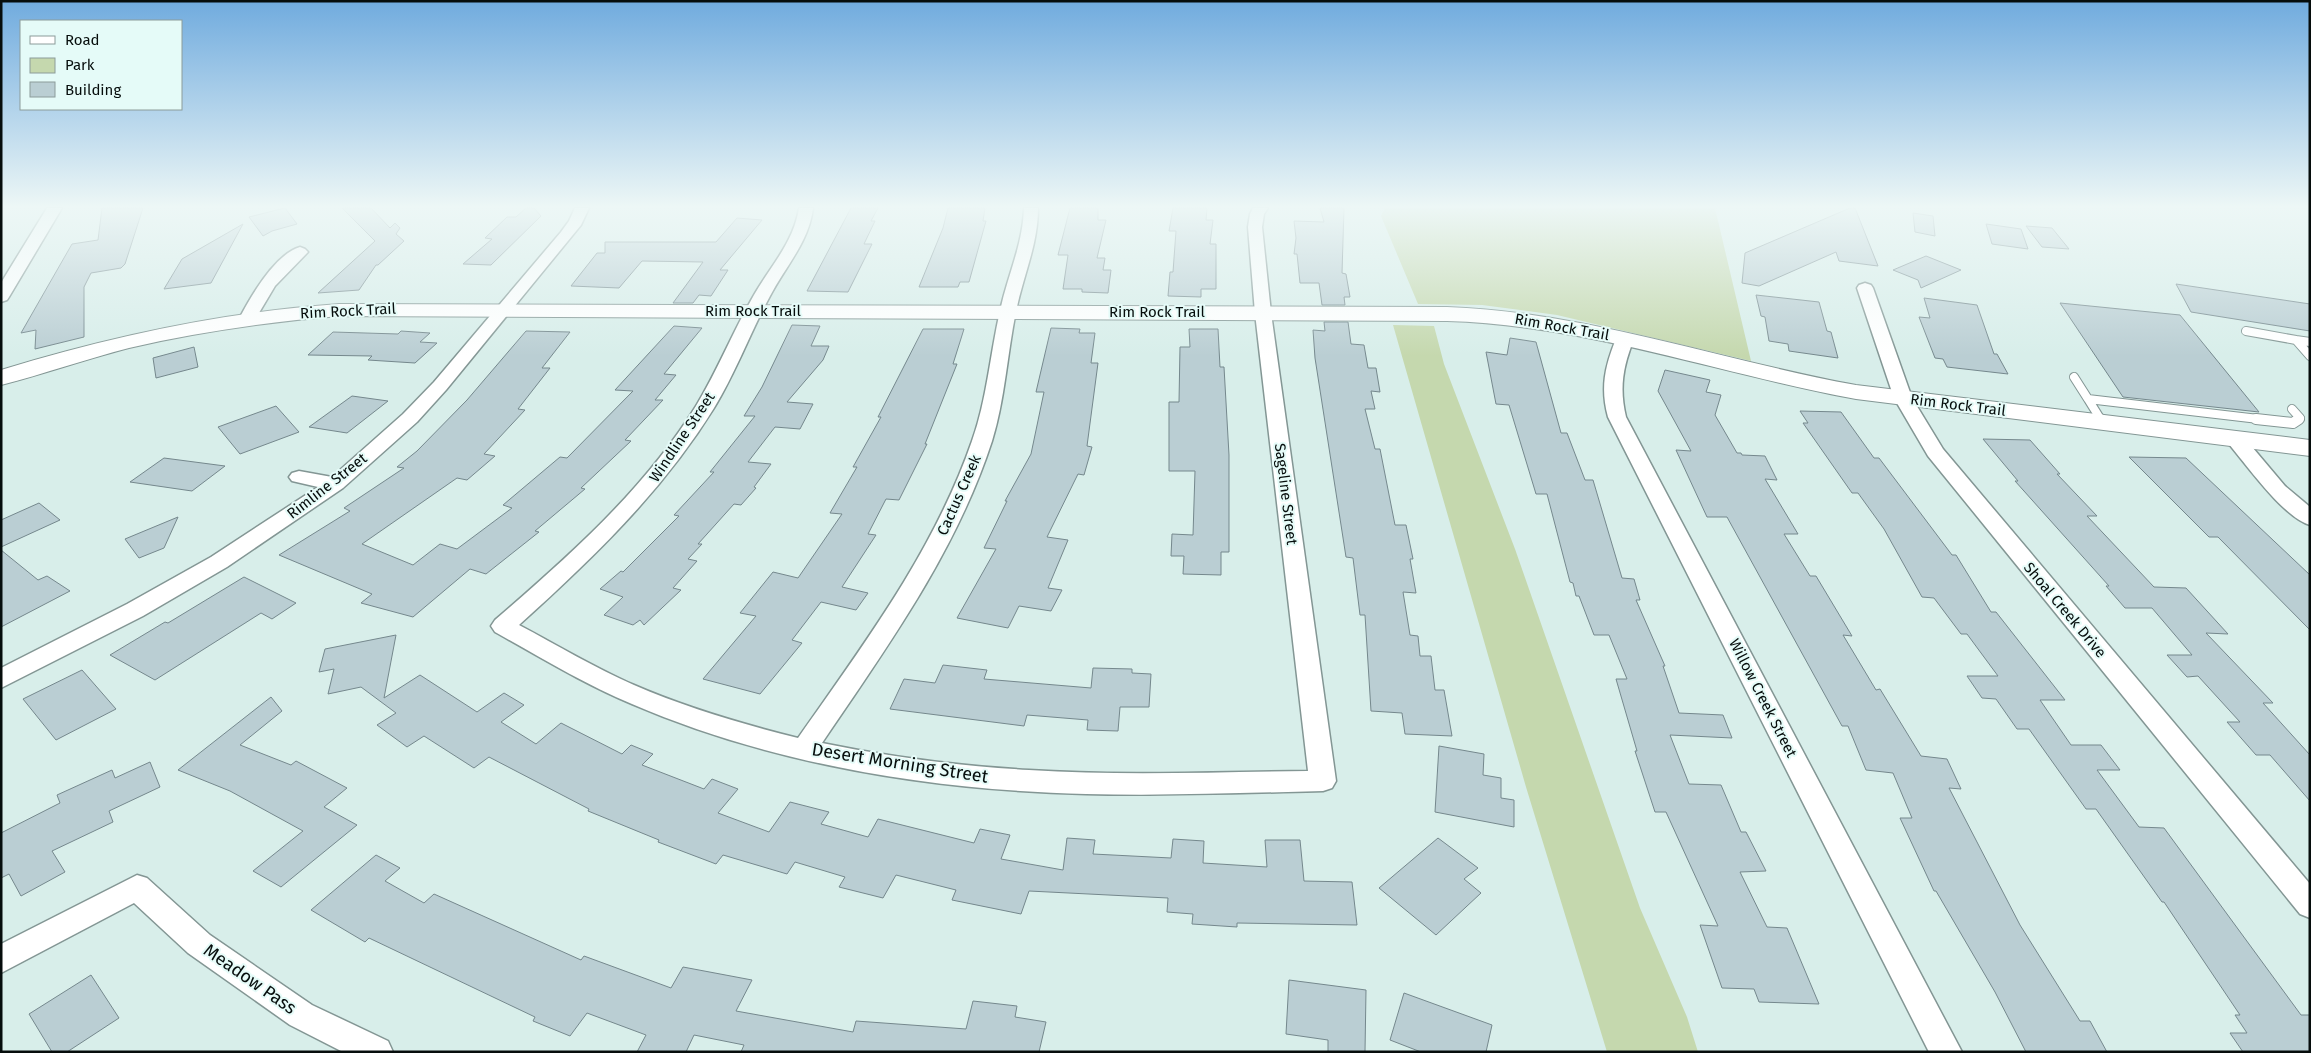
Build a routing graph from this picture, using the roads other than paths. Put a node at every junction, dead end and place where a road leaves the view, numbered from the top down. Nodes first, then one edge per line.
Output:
1 (25, 257) edge
2 (294, 257) edge
3 (547, 257) edge
4 (785, 257) edge
5 (1023, 257) edge
6 (1258, 257) edge
7 (1865, 288) dead end
8 (1, 297) edge
9 (504, 309) junction
10 (754, 311) junction
11 (1008, 312) junction
12 (1263, 313) junction
13 (247, 319) junction
14 (2246, 331) dead end
15 (1625, 338) junction
16 (2296, 340) junction
17 (2310, 342) edge
18 (2310, 356) edge
19 (2074, 376) dead end
20 (1, 378) edge
21 (1903, 398) junction
22 (2088, 399) junction
23 (2292, 409) dead end
24 (2103, 423) junction
25 (2235, 439) junction
26 (2310, 448) edge
27 (299, 477) dead end
28 (336, 484) junction
29 (2310, 518) edge
30 (503, 626) joint
31 (1, 679) edge
32 (805, 748) junction
33 (1323, 781) joint
34 (2310, 905) edge
35 (1, 959) edge
36 (377, 1052) edge
37 (1946, 1052) edge

1 - 8 street
2 - 13 street
3 - 9 street, Rimline Street
4 - 10 street, Windline Street
5 - 11 street, Cactus Creek
6 - 12 street, Sageline Street
7 - 21 street, Shoal Creek Drive
9 - 10 street, Rim Rock Trail
9 - 13 street, Rim Rock Trail
9 - 28 street, Rimline Street
10 - 11 street, Rim Rock Trail
10 - 30 street, Windline Street
11 - 12 street, Rim Rock Trail
11 - 32 street, Cactus Creek
12 - 15 street, Rim Rock Trail
12 - 33 street, Sageline Street
13 - 20 street, Rim Rock Trail
14 - 16 lane
15 - 21 street, Rim Rock Trail
15 - 37 street, Willow Creek Street
16 - 17 lane
16 - 18 lane
19 - 22 lane
21 - 24 street, Rim Rock Trail
21 - 34 street, Shoal Creek Drive
22 - 23 lane
22 - 24 lane
24 - 25 street, Rim Rock Trail
25 - 26 street, Rim Rock Trail
25 - 29 street
27 - 28 street
28 - 31 street, Rimline Street
30 - 32 street, Desert Morning Street
32 - 33 street, Desert Morning Street
35 - 36 street, Meadow Pass

